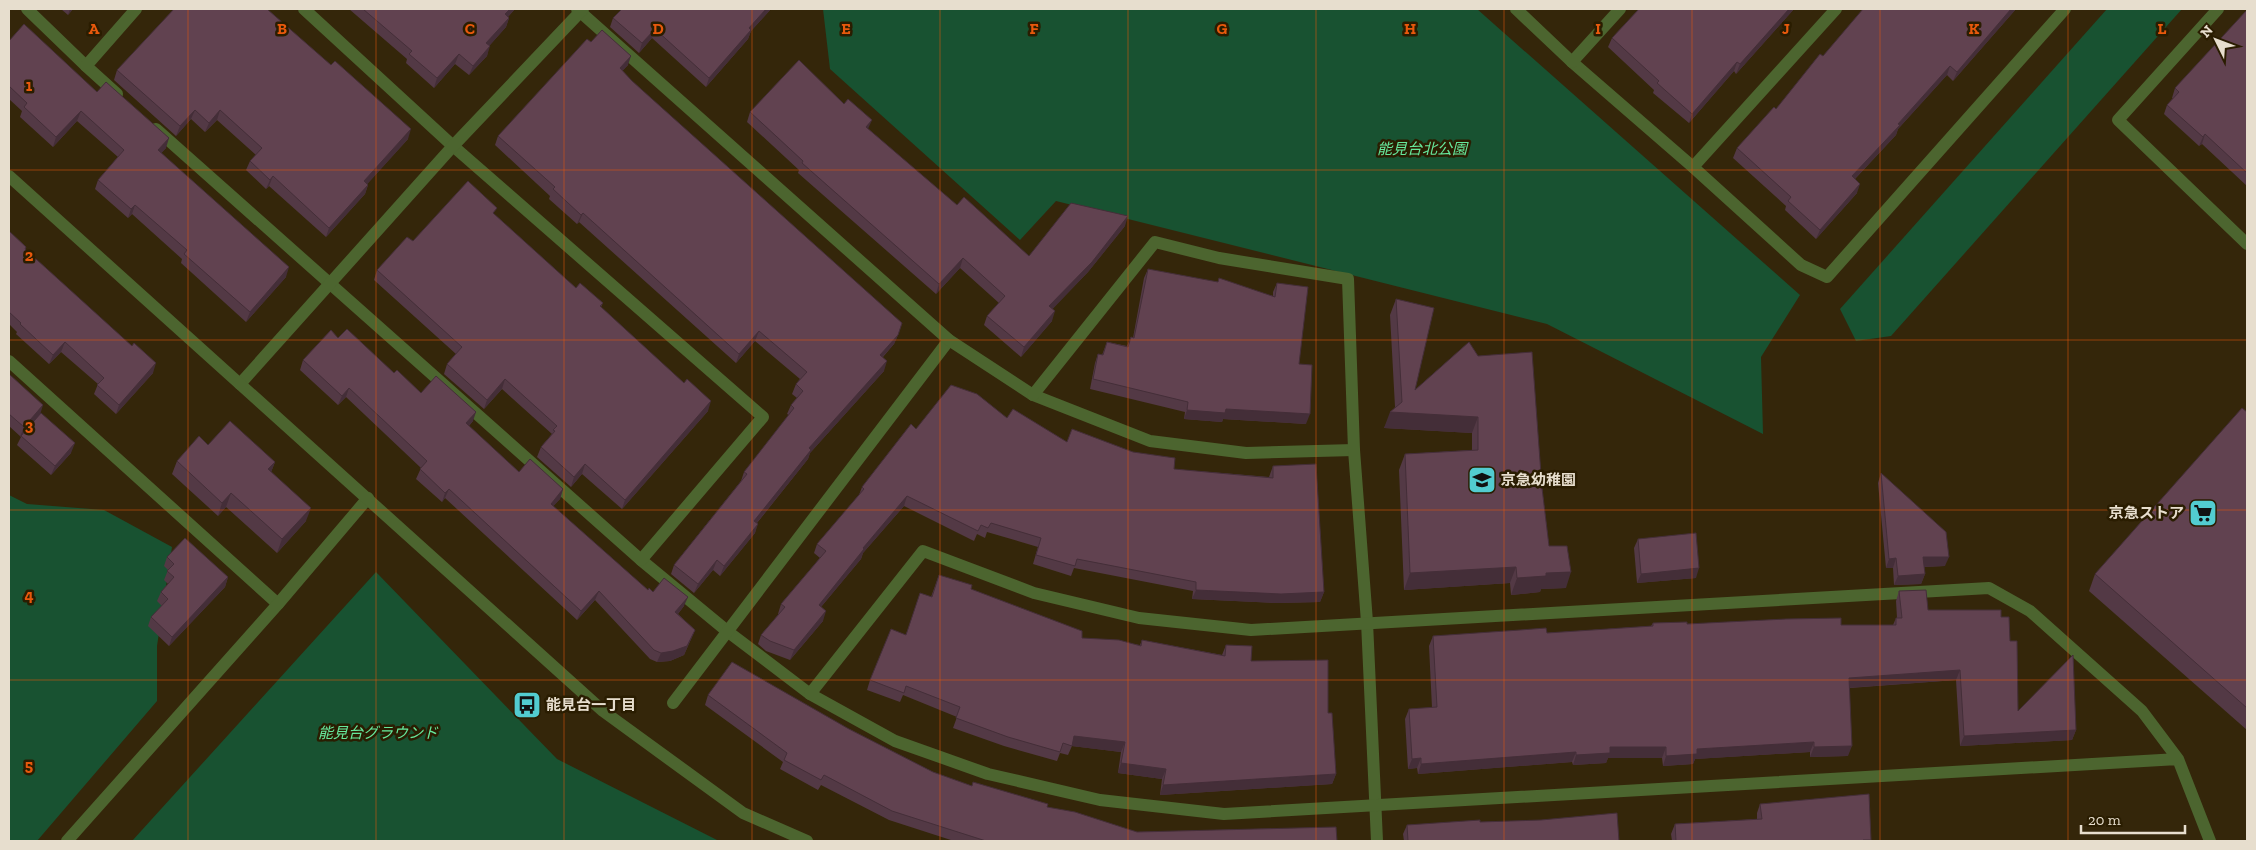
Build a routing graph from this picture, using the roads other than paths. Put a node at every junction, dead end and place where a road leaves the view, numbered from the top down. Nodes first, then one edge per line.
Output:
1 (27, 9) edge
2 (136, 9) edge
3 (304, 9) edge
4 (1516, 9) edge
5 (1620, 9) edge
6 (1836, 9) edge
7 (2065, 9) edge
8 (2218, 9) edge
9 (580, 10) edge
10 (1572, 62) junction
11 (86, 66) junction
12 (123, 99) edge
13 (146, 119) edge
14 (453, 146) junction
15 (1693, 167) junction
16 (9, 176) edge
17 (2247, 244) edge
18 (331, 285) junction
19 (949, 340) junction
20 (9, 361) edge
21 (240, 384) junction
22 (1034, 395) junction
23 (1354, 450) junction
24 (368, 498) junction
25 (640, 560) junction
26 (278, 604) junction
27 (1367, 622) junction
28 (727, 631) junction
29 (810, 694) junction
30 (673, 703) dead end
31 (2178, 758) junction
32 (1375, 805) junction
33 (68, 841) edge
34 (806, 841) edge
35 (1377, 841) edge
36 (2210, 841) edge

1 - 11 street
2 - 11 street
3 - 14 street
4 - 10 street
5 - 10 street
6 - 15 street
7 - 15 street
8 - 17 street
9 - 14 street
9 - 19 street
10 - 15 street
11 - 12 street
13 - 18 street
14 - 18 street
14 - 25 street
16 - 21 street
18 - 21 street
18 - 25 street
19 - 22 street
19 - 28 street
20 - 26 street
21 - 24 street
22 - 23 street
22 - 23 street
23 - 27 street
24 - 26 street
24 - 34 street
25 - 28 street
26 - 33 street
27 - 29 street
27 - 31 street
27 - 32 street
28 - 29 street
28 - 30 street
29 - 32 street
31 - 32 street
31 - 36 street
32 - 35 street

